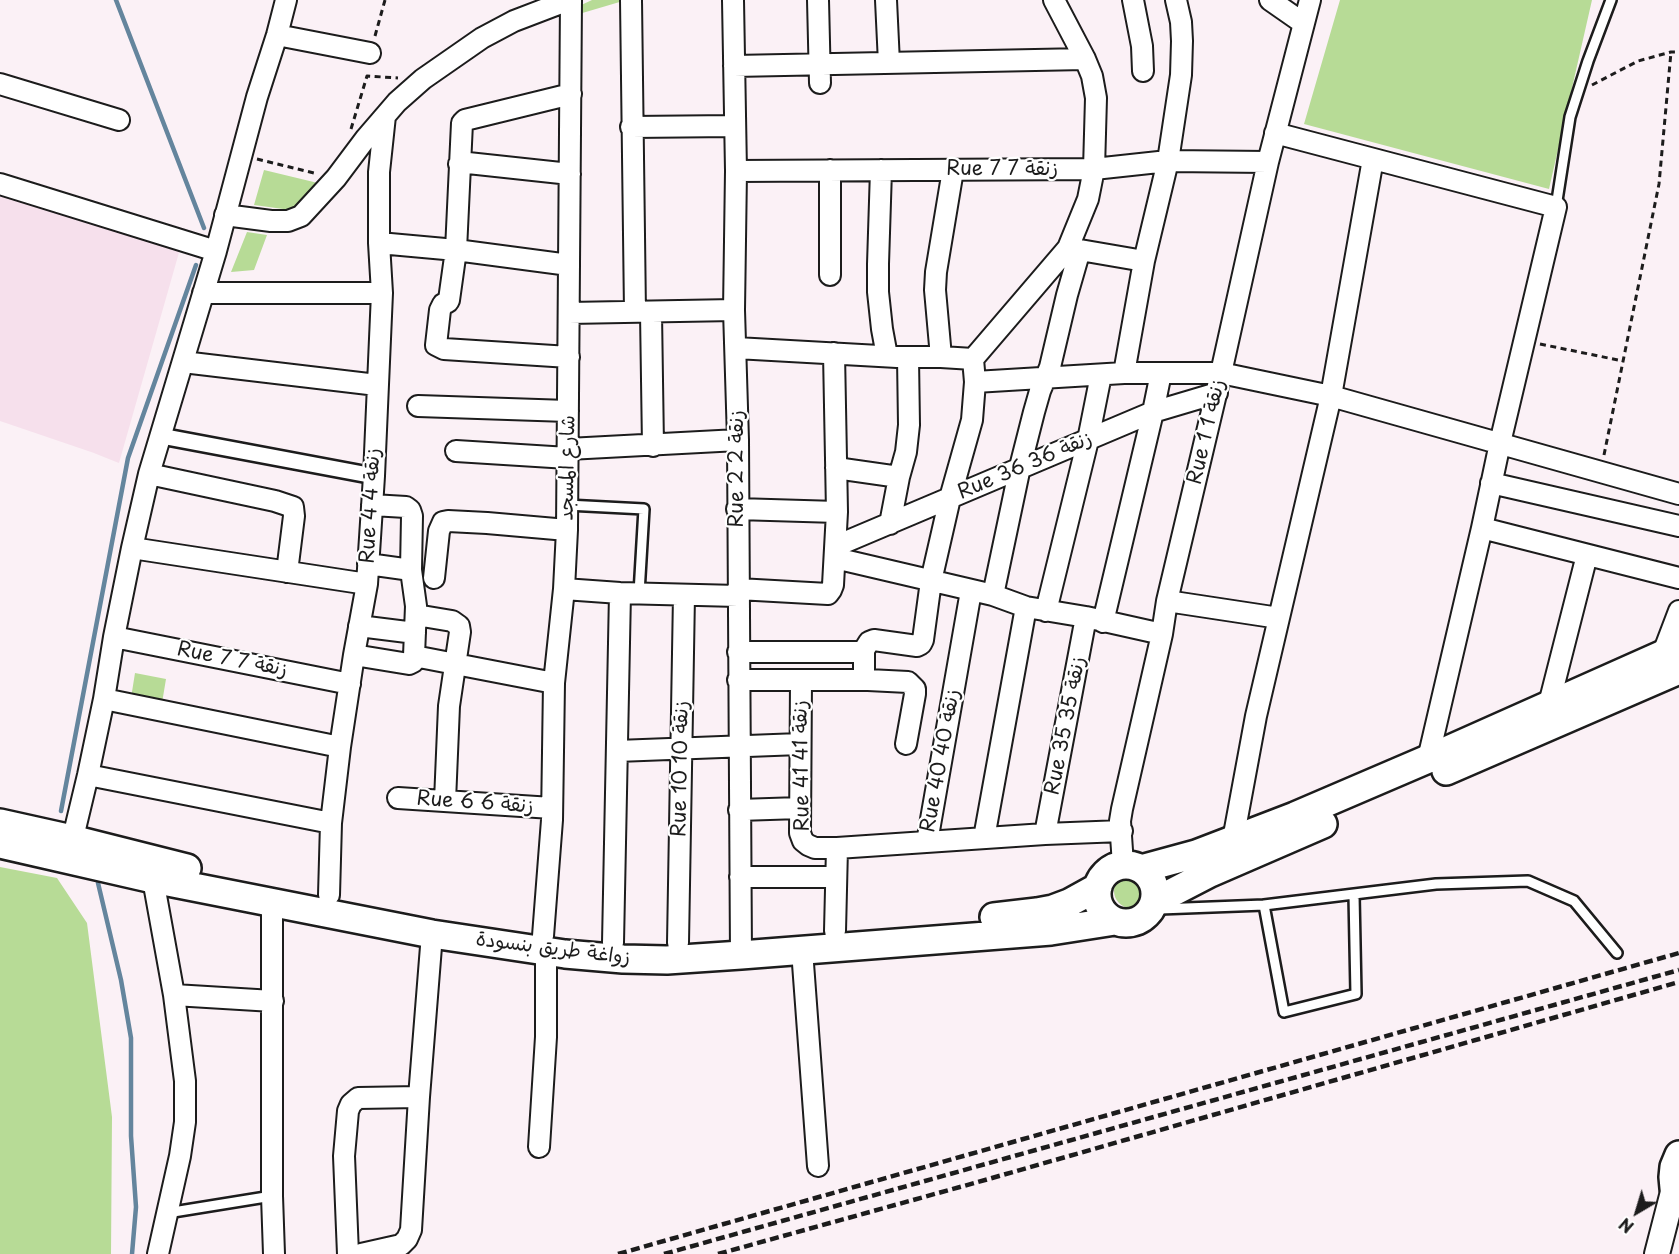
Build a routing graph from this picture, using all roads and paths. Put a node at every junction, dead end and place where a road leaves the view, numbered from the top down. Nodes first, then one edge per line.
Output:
1 (286, 0) edge
2 (570, 0) edge
3 (631, 0) edge
4 (733, 0) edge
5 (818, 0) edge
6 (886, 0) edge
7 (1054, 0) edge
8 (1133, 0) edge
9 (1176, 0) edge
10 (1270, 0) edge
11 (1310, 0) edge
12 (1611, 0) edge
13 (1303, 23) junction
14 (277, 35) junction
15 (1671, 52) junction
16 (1679, 52) edge
17 (370, 53) dead end
18 (1084, 58) junction
19 (889, 63) junction
20 (734, 66) junction
21 (1143, 71) dead end
22 (819, 74) junction
23 (423, 79) junction
24 (0, 84) edge
25 (1577, 93) junction
26 (571, 94) junction
27 (385, 116) junction
28 (119, 120) dead end
29 (734, 126) junction
30 (631, 127) junction
31 (350, 133) dead end
32 (1275, 133) junction
33 (241, 155) junction
34 (1373, 159) junction
35 (1168, 161) junction
36 (1268, 162) junction
37 (459, 164) junction
38 (1094, 169) junction
39 (830, 170) junction
40 (880, 170) junction
41 (953, 170) junction
42 (736, 171) junction
43 (570, 174) junction
44 (336, 178) junction
45 (0, 184) edge
46 (1556, 207) junction
47 (225, 214) junction
48 (379, 243) junction
49 (1074, 249) junction
50 (456, 250) junction
51 (216, 251) junction
52 (1144, 261) junction
53 (569, 266) junction
54 (830, 275) dead end
55 (382, 292) junction
56 (203, 293) junction
57 (734, 310) junction
58 (643, 312) junction
59 (569, 313) junction
60 (1524, 341) junction
61 (736, 348) junction
62 (834, 354) junction
63 (887, 356) junction
64 (569, 357) junction
65 (941, 357) junction
66 (908, 358) junction
67 (973, 359) junction
68 (183, 362) junction
69 (1623, 362) junction
70 (1124, 373) junction
71 (1161, 373) junction
72 (1221, 374) junction
73 (1101, 375) junction
74 (1045, 377) junction
75 (975, 382) junction
76 (377, 386) junction
77 (1216, 393) junction
78 (1331, 396) junction
79 (418, 406) dead end
80 (568, 411) junction
81 (1153, 412) junction
82 (161, 436) junction
83 (738, 440) junction
84 (1088, 440) junction
85 (1500, 443) junction
86 (653, 446) junction
87 (456, 451) dead end
88 (568, 454) junction
89 (1020, 467) junction
90 (836, 468) junction
91 (1600, 472) junction
92 (150, 474) junction
93 (374, 476) junction
94 (899, 477) junction
95 (1491, 483) junction
96 (1672, 493) edge
97 (950, 498) junction
98 (372, 505) junction
99 (567, 505) junction
100 (737, 509) junction
101 (837, 512) junction
102 (1657, 520) junction
103 (890, 524) junction
104 (1679, 526) edge
105 (1482, 528) junction
106 (567, 530) junction
107 (132, 548) junction
108 (836, 552) junction
109 (1587, 555) junction
110 (368, 564) junction
111 (411, 570) junction
112 (287, 573) junction
113 (434, 578) dead end
114 (1679, 579) edge
115 (931, 581) junction
116 (367, 584) junction
117 (564, 589) junction
118 (971, 591) junction
119 (620, 593) junction
120 (639, 593) junction
121 (738, 593) junction
122 (684, 595) junction
123 (993, 596) junction
124 (1167, 601) junction
125 (1026, 607) junction
126 (1046, 610) junction
127 (1679, 611) edge
128 (1279, 618) junction
129 (1095, 620) junction
130 (415, 624) junction
131 (359, 626) junction
132 (1162, 634) junction
133 (114, 637) junction
134 (738, 652) junction
135 (864, 652) junction
136 (354, 655) junction
137 (414, 656) junction
138 (1674, 656) edge
139 (454, 664) junction
140 (738, 680) junction
141 (864, 680) junction
142 (801, 681) junction
143 (554, 683) junction
144 (350, 684) junction
145 (104, 699) junction
146 (1549, 704) junction
147 (800, 744) junction
148 (906, 744) dead end
149 (340, 747) junction
150 (739, 747) junction
151 (682, 749) junction
152 (616, 751) junction
153 (1428, 759) junction
154 (88, 775) junction
155 (398, 798) dead end
156 (445, 801) junction
157 (552, 808) junction
158 (800, 808) junction
159 (739, 810) junction
160 (0, 823) edge
161 (332, 823) junction
162 (1122, 831) junction
163 (1045, 834) junction
164 (984, 838) junction
165 (1233, 840) junction
166 (927, 842) junction
167 (0, 844) edge
168 (837, 848) junction
169 (70, 849) junction
170 (1132, 867) junction
171 (740, 877) junction
172 (836, 877) junction
173 (153, 879) junction
174 (1098, 886) junction
175 (329, 895) junction
176 (1354, 895) junction
177 (272, 903) junction
178 (1264, 905) junction
179 (1153, 906) junction
180 (1115, 921) junction
181 (835, 931) junction
182 (432, 934) junction
183 (613, 943) junction
184 (678, 943) junction
185 (544, 944) junction
186 (741, 947) junction
187 (802, 950) junction
188 (1617, 953) dead end
189 (174, 994) junction
190 (273, 1001) junction
191 (419, 1097) junction
192 (539, 1147) dead end
193 (1679, 1155) edge
194 (818, 1166) dead end
195 (1676, 1195) edge
196 (272, 1196) junction
197 (167, 1213) junction
198 (158, 1254) edge
199 (274, 1254) edge
200 (348, 1254) edge
201 (360, 1254) edge
202 (1657, 1254) edge

1 - 14 street
2 - 23 street
2 - 26 street, شارع المسجد
3 - 30 street
4 - 20 street, Rue 2 زنقة 2
5 - 22 street
6 - 19 street
7 - 18 street
8 - 21 street
9 - 35 street
10 - 13 street
11 - 13 street, Rue 1 زنقة 1
12 - 25 lane
13 - 32 street, Rue 1 زنقة 1
14 - 17 street
14 - 33 street
15 - 16 path
15 - 25 path
15 - 69 path
18 - 19 street
18 - 38 street
19 - 22 street
20 - 22 street
20 - 29 street, Rue 2 زنقة 2
23 - 27 street
23 - 31 path
24 - 28 street
25 - 46 lane
26 - 37 street
26 - 43 street, شارع المسجد
27 - 44 street
27 - 48 street, Rue 4 زنقة 4
29 - 30 street
29 - 42 street, Rue 2 زنقة 2
30 - 58 street
32 - 34 street
32 - 36 street, Rue 1 زنقة 1
33 - 44 path
33 - 47 street
34 - 46 street
34 - 78 street
35 - 36 street, Rue 7 زنقة 7
35 - 38 street, Rue 7 زنقة 7
35 - 52 street
36 - 72 street, Rue 1 زنقة 1
37 - 43 street
37 - 50 street
38 - 41 street, Rue 7 زنقة 7
38 - 49 street
39 - 40 street, Rue 7 زنقة 7
39 - 42 street, Rue 7 زنقة 7
39 - 54 street
40 - 41 street, Rue 7 زنقة 7
40 - 63 street
41 - 65 street
42 - 57 street, Rue 2 زنقة 2
43 - 53 street, شارع المسجد
44 - 47 street
45 - 51 street
46 - 60 street
47 - 51 street
48 - 50 street
48 - 55 street, Rue 4 زنقة 4
49 - 52 street
49 - 67 street
49 - 74 street
50 - 53 street
50 - 64 street
51 - 56 street
52 - 70 street
53 - 59 street, شارع المسجد
55 - 56 street
55 - 76 street, Rue 4 زنقة 4
56 - 68 street
57 - 58 street
57 - 61 street, Rue 2 زنقة 2
58 - 59 street
58 - 86 street
59 - 64 street, شارع المسجد
60 - 69 path
60 - 85 street
61 - 62 street
61 - 83 street, Rue 2 زنقة 2
62 - 63 street
62 - 90 street
63 - 66 street
64 - 80 street, شارع المسجد
65 - 66 street
65 - 67 street
66 - 94 street
67 - 75 street
68 - 76 street
68 - 82 street
69 - 91 path
70 - 71 street
70 - 73 street
71 - 72 street
71 - 81 street, Rue 35 زنقة 35
72 - 77 street, Rue 1 زنقة 1
72 - 78 street
73 - 74 street
73 - 84 street
74 - 75 street
74 - 89 street
75 - 97 street
76 - 93 street, Rue 4 زنقة 4
77 - 81 street, Rue 36 زنقة 36
77 - 124 street, Rue 1 زنقة 1
78 - 85 street
78 - 128 street
79 - 80 street
80 - 88 street, شارع المسجد
81 - 84 street, Rue 36 زنقة 36
81 - 129 street, Rue 35 زنقة 35
82 - 92 street
82 - 93 street
83 - 86 street
83 - 100 street, Rue 2 زنقة 2
84 - 89 street, Rue 36 زنقة 36
84 - 126 street
85 - 91 street
85 - 95 street
86 - 88 street
87 - 88 street
88 - 99 street, شارع المسجد
89 - 97 street, Rue 36 زنقة 36
89 - 123 street
90 - 94 street
90 - 101 street
91 - 96 street
92 - 107 street
92 - 112 street
93 - 98 street, Rue 4 زنقة 4
94 - 103 street
95 - 102 street
95 - 105 street
96 - 102 street
97 - 103 street, Rue 36 زنقة 36
97 - 115 street
98 - 110 street, Rue 4 زنقة 4
98 - 111 street
99 - 106 street, شارع المسجد
99 - 120 lane
100 - 101 street
100 - 121 street, Rue 2 زنقة 2
101 - 108 street
102 - 104 street
103 - 108 street, Rue 36 زنقة 36
105 - 109 street
105 - 153 street
106 - 113 street
106 - 117 street, شارع المسجد
107 - 112 street
107 - 133 street
108 - 115 street
108 - 121 street
109 - 114 street
109 - 146 street
110 - 111 street
110 - 116 street, Rue 4 زنقة 4
111 - 130 street
112 - 116 street
115 - 118 street
115 - 135 street
116 - 131 street, Rue 4 زنقة 4
117 - 119 street
117 - 143 street, شارع المسجد
118 - 123 street
118 - 166 street, Rue 40 زنقة 40
119 - 120 street
119 - 152 street
120 - 122 street
121 - 122 street
121 - 134 street, Rue 2 زنقة 2
122 - 151 street, Rue 10 زنقة 10
123 - 125 street
124 - 128 street
124 - 132 street, Rue 1 زنقة 1
125 - 126 street
125 - 164 street
126 - 129 street
127 - 138 street
128 - 165 street
129 - 132 street
129 - 163 street, Rue 35 زنقة 35
130 - 131 street
130 - 137 street
130 - 139 street
131 - 136 street, Rue 4 زنقة 4
132 - 162 street, Rue 1 زنقة 1
133 - 144 street, Rue 7 زنقة 7
133 - 145 street
134 - 135 street
134 - 140 street, Rue 2 زنقة 2
135 - 141 street
136 - 137 street
136 - 144 street, Rue 4 زنقة 4
137 - 139 street
138 - 146 main road
138 - 179 main road
139 - 143 street
139 - 156 street
140 - 142 street
140 - 150 street, Rue 2 زنقة 2
141 - 142 street
141 - 148 street
142 - 147 street, Rue 41 زنقة 41
143 - 157 street, شارع المسجد
144 - 149 street, Rue 4 زنقة 4
145 - 149 street
145 - 154 street
146 - 153 main road
147 - 150 street
147 - 158 street, Rue 41 زنقة 41
149 - 161 street, Rue 4 زنقة 4
150 - 151 street
150 - 159 street, Rue 2 زنقة 2
151 - 152 street
151 - 184 street, Rue 10 زنقة 10
152 - 183 street
153 - 165 main road
154 - 161 street
154 - 169 street
155 - 156 street, Rue 6 زنقة 6
156 - 157 street, Rue 6 زنقة 6
157 - 185 street, شارع المسجد
158 - 159 street
158 - 168 street, Rue 41 زنقة 41
159 - 171 street, Rue 2 زنقة 2
160 - 169 main road, زواغة طريق بنسودة
161 - 175 street, Rue 4 زنقة 4
162 - 163 street
162 - 170 street, Rue 1 زنقة 1
163 - 164 street
164 - 166 street
165 - 170 main road
166 - 168 street, Rue 40 زنقة 40
167 - 169 main road, زواغة طريق بنسودة
168 - 172 street, Rue 41 زنقة 41
169 - 173 main road, زواغة طريق بنسودة
169 - 175 main road, زواغة طريق بنسودة
170 - 174 main road
170 - 179 main road
171 - 172 street
171 - 186 street, Rue 2 زنقة 2
172 - 181 street, Rue 41 زنقة 41
173 - 177 main road, زواغة طريق بنسودة
173 - 189 street
174 - 180 main road
174 - 181 main road, زواغة طريق بنسودة
175 - 185 main road, زواغة طريق بنسودة
176 - 178 lane
176 - 178 lane
176 - 188 lane
177 - 182 main road, زواغة طريق بنسودة
177 - 190 street
178 - 179 lane
179 - 180 main road
180 - 187 main road, زواغة طريق بنسودة
181 - 186 main road, زواغة طريق بنسودة
182 - 185 main road, زواغة طريق بنسودة
182 - 191 street
183 - 184 main road, زواغة طريق بنسودة
183 - 185 main road, زواغة طريق بنسودة
184 - 186 main road, زواغة طريق بنسودة
185 - 186 main road, زواغة طريق بنسودة
185 - 192 street, شارع المسجد
186 - 187 main road, زواغة طريق بنسودة
187 - 194 street
189 - 190 street
189 - 197 street
190 - 196 street
191 - 200 street
191 - 201 street
193 - 195 main road
195 - 202 street
196 - 197 lane
196 - 199 street
197 - 198 street

